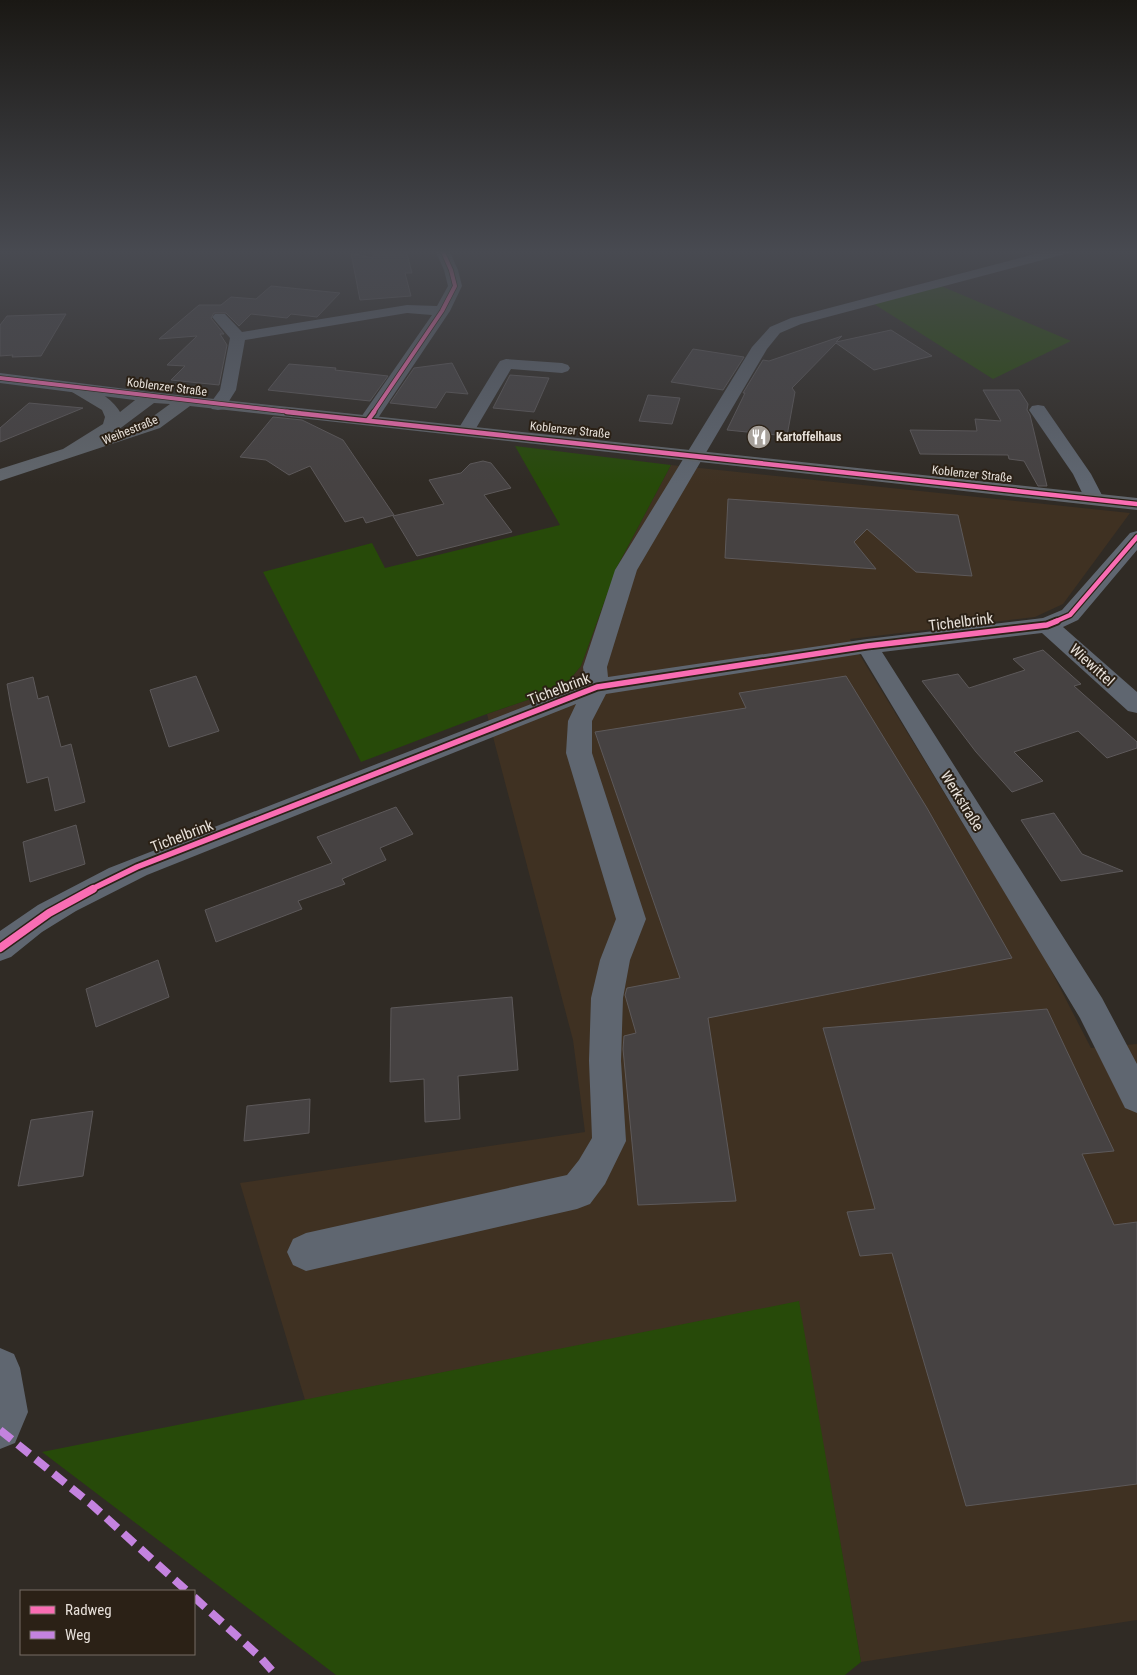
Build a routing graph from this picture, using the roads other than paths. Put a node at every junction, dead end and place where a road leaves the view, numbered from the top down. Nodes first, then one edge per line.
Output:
1 (230, 328) edge
2 (291, 328) edge
3 (430, 328) edge
4 (779, 328) edge
5 (238, 337) junction
6 (562, 368) dead end
7 (0, 378) edge
8 (78, 388) junction
9 (150, 397) junction
10 (186, 401) junction
11 (218, 405) junction
12 (1038, 410) dead end
13 (368, 420) junction
14 (111, 427) junction
15 (466, 431) junction
16 (71, 451) junction
17 (696, 455) junction
18 (0, 475) edge
19 (1094, 499) junction
20 (1137, 504) edge
21 (1137, 537) edge
22 (1047, 625) junction
23 (867, 646) junction
24 (597, 687) junction
25 (1137, 705) edge
26 (0, 948) edge
27 (1137, 1097) edge
28 (306, 1252) dead end
29 (0, 1368) edge
30 (0, 1428) edge

1 - 5 street
2 - 5 street
3 - 13 street
4 - 17 street, Tichelbrink
5 - 11 street, Koblenzer Straße
6 - 15 street
7 - 8 street, Koblenzer Straße
8 - 9 street, Koblenzer Straße
8 - 14 main road
9 - 10 main road, Koblenzer Straße
9 - 14 main road, Weihestraße
10 - 11 main road, Koblenzer Straße
10 - 16 main road, Weihestraße
11 - 13 main road, Koblenzer Straße
12 - 19 street
13 - 15 main road, Koblenzer Straße
14 - 16 main road, Weihestraße
15 - 17 main road, Koblenzer Straße
16 - 18 main road, Weihestraße
17 - 19 main road, Koblenzer Straße
17 - 24 street, Tichelbrink
19 - 20 main road, Koblenzer Straße
21 - 22 street, Tichelbrink
22 - 23 street, Tichelbrink
22 - 25 street, Wiewittel
23 - 24 street, Tichelbrink
23 - 27 street, Werkstraße
24 - 26 street, Tichelbrink
24 - 28 street
29 - 30 street

